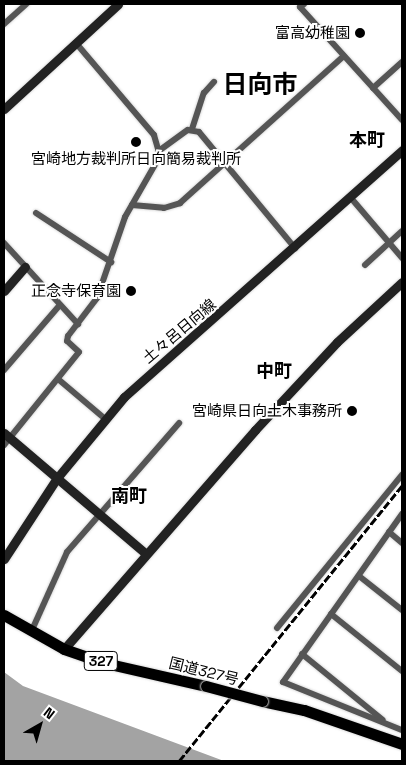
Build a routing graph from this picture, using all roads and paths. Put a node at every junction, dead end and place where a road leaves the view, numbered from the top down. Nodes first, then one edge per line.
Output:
1 (26, 4) edge
2 (118, 4) edge
3 (304, 4) edge
4 (4, 24) edge
5 (76, 43) junction
6 (344, 56) junction
7 (402, 62) edge
8 (214, 82) dead end
9 (373, 88) junction
10 (4, 109) edge
11 (402, 120) edge
12 (192, 129) junction
13 (160, 150) junction
14 (402, 150) edge
15 (225, 164) junction
16 (351, 198) junction
17 (132, 206) junction
18 (36, 213) dead end
19 (402, 231) edge
20 (4, 243) edge
21 (389, 243) junction
22 (296, 249) junction
23 (402, 258) edge
24 (111, 262) junction
25 (365, 265) dead end
26 (25, 267) junction
27 (402, 282) edge
28 (4, 291) edge
29 (59, 306) junction
30 (78, 324) junction
31 (4, 370) edge
32 (58, 379) junction
33 (104, 418) junction
34 (179, 424) dead end
35 (6, 439) edge
36 (402, 475) edge
37 (57, 478) junction
38 (402, 514) edge
39 (101, 516) junction
40 (389, 532) junction
41 (402, 543) edge
42 (7, 545) edge
43 (145, 554) junction
44 (4, 559) edge
45 (359, 576) junction
46 (402, 610) edge
47 (331, 614) junction
48 (4, 615) edge
49 (277, 628) dead end
50 (32, 630) junction
51 (64, 648) junction
52 (302, 654) junction
53 (402, 671) edge
54 (388, 724) junction
55 (402, 730) edge
56 (402, 744) edge

1 - 4 street
2 - 5 street
3 - 6 street
5 - 10 street
5 - 13 street
6 - 9 street
6 - 15 street
7 - 9 street
8 - 12 street
9 - 11 street
12 - 13 street
12 - 15 street
13 - 17 street
14 - 16 street, 土々呂日向線
15 - 17 street
15 - 22 street
16 - 21 street
16 - 22 street, 土々呂日向線
17 - 24 street
18 - 24 street
19 - 21 street
20 - 26 street
21 - 23 street
21 - 25 street
22 - 33 street, 土々呂日向線
24 - 30 street
26 - 28 street
26 - 29 street
27 - 43 street
29 - 30 street
29 - 31 street
30 - 32 street
32 - 33 street
32 - 35 street
33 - 37 street, 土々呂日向線
34 - 39 street
35 - 37 street
36 - 49 street
37 - 39 street
37 - 42 street, 土々呂日向線
38 - 40 street
39 - 43 street
39 - 50 street
40 - 41 street
40 - 45 street
42 - 44 street, 土々呂日向線
43 - 51 street
45 - 46 street
45 - 47 street
47 - 52 street
47 - 53 street
48 - 50 highway, 国道327号 / 327
50 - 51 highway, 国道327号 / 327
51 - 56 highway, 国道327号 / 327, bridge
52 - 54 street
52 - 54 street
54 - 55 street

